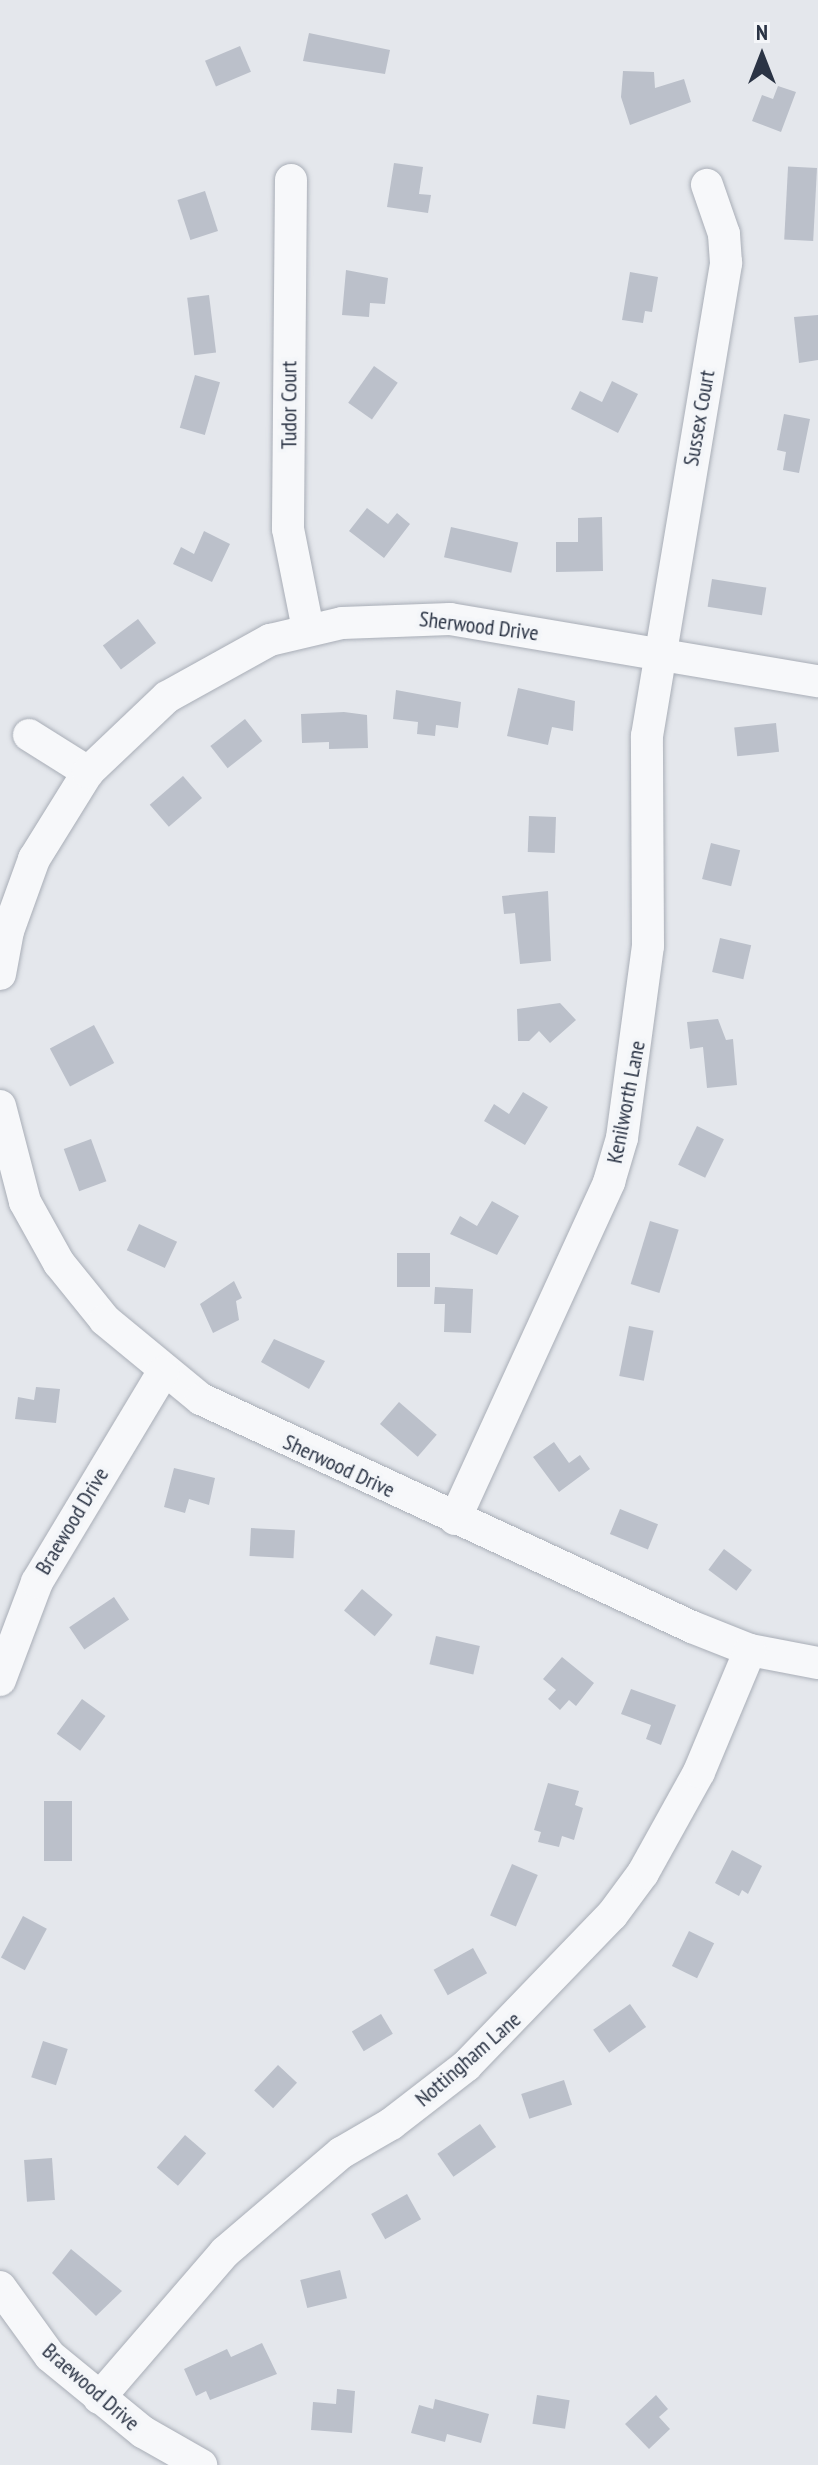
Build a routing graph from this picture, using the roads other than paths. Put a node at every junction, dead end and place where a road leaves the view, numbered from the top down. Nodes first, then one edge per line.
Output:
1 (291, 180) dead end
2 (707, 185) dead end
3 (308, 629) junction
4 (659, 653) junction
5 (818, 681) edge
6 (29, 735) dead end
7 (88, 772) junction
8 (0, 974) edge
9 (0, 1106) edge
10 (163, 1372) junction
11 (455, 1519) junction
12 (750, 1650) junction
13 (818, 1663) edge
14 (0, 1680) edge
15 (0, 2287) edge
16 (99, 2398) junction
17 (201, 2465) edge

1 - 3 street, Tudor Court
2 - 4 street, Sussex Court
3 - 4 street, Sherwood Drive
3 - 7 street, Sherwood Drive
4 - 5 street, Sherwood Drive
4 - 11 street, Kenilworth Lane
6 - 7 street
7 - 8 street, Sherwood Drive
9 - 10 street, Sherwood Drive
10 - 11 street, Sherwood Drive
10 - 14 street, Braewood Drive
11 - 12 street, Sherwood Drive
12 - 13 street, Sherwood Drive
12 - 16 street, Nottingham Lane
15 - 16 street, Braewood Drive
16 - 17 street, Braewood Drive

